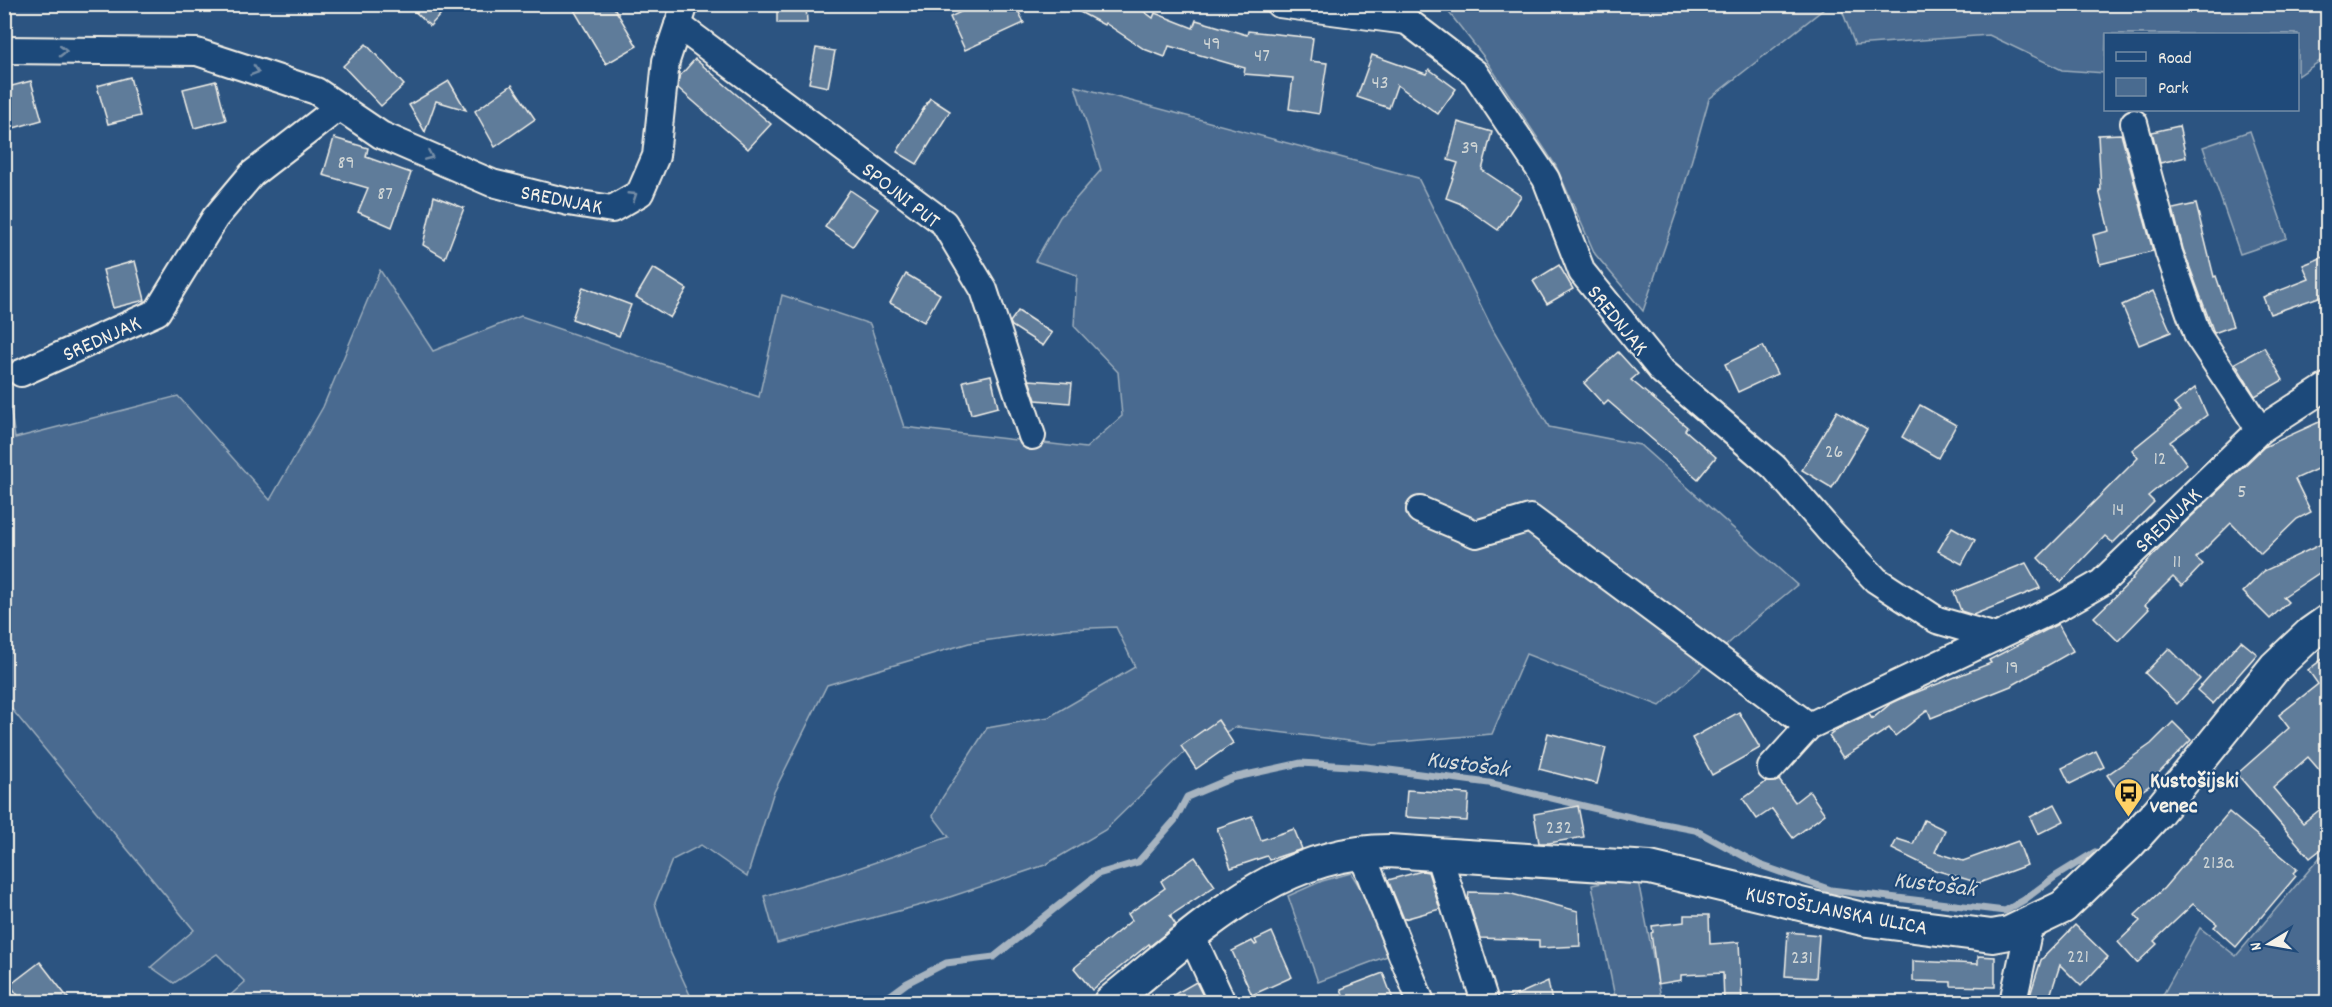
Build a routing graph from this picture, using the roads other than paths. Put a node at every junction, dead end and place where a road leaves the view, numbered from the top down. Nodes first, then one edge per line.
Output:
1 (1279, 4) edge
2 (681, 15) edge
3 (4, 50) edge
4 (339, 107) junction
5 (2134, 123) dead end
6 (21, 374) dead end
7 (2328, 386) edge
8 (2260, 430) junction
9 (1032, 436) dead end
10 (1420, 510) dead end
11 (2328, 621) edge
12 (1996, 637) junction
13 (1809, 726) junction
14 (1771, 768) dead end
15 (1361, 852) junction
16 (1438, 854) junction
17 (2030, 923) junction
18 (1192, 937) junction
19 (1110, 1002) edge
20 (1222, 1002) edge
21 (1421, 1002) edge
22 (1485, 1002) edge
23 (2013, 1002) edge

1 - 12 street, SREDNJAK
4 -> 2 street, SREDNJAK
2 - 9 street, SPOJNI PUT
3 -> 4 street, SREDNJAK
4 - 6 street, SREDNJAK
5 - 8 street
7 - 8 street, SREDNJAK
8 - 12 street, SREDNJAK
10 - 13 street
11 - 17 street, KUSTOŠIJANSKA ULICA
12 - 13 street, SREDNJAK
13 - 14 street, SREDNJAK
15 - 16 street, KUSTOŠIJANSKA ULICA
15 - 18 street, KUSTOŠIJANSKA ULICA
15 - 21 street
16 - 17 street, KUSTOŠIJANSKA ULICA
16 - 22 street
17 - 23 street
18 - 19 street, KUSTOŠIJANSKA ULICA
18 - 20 street

